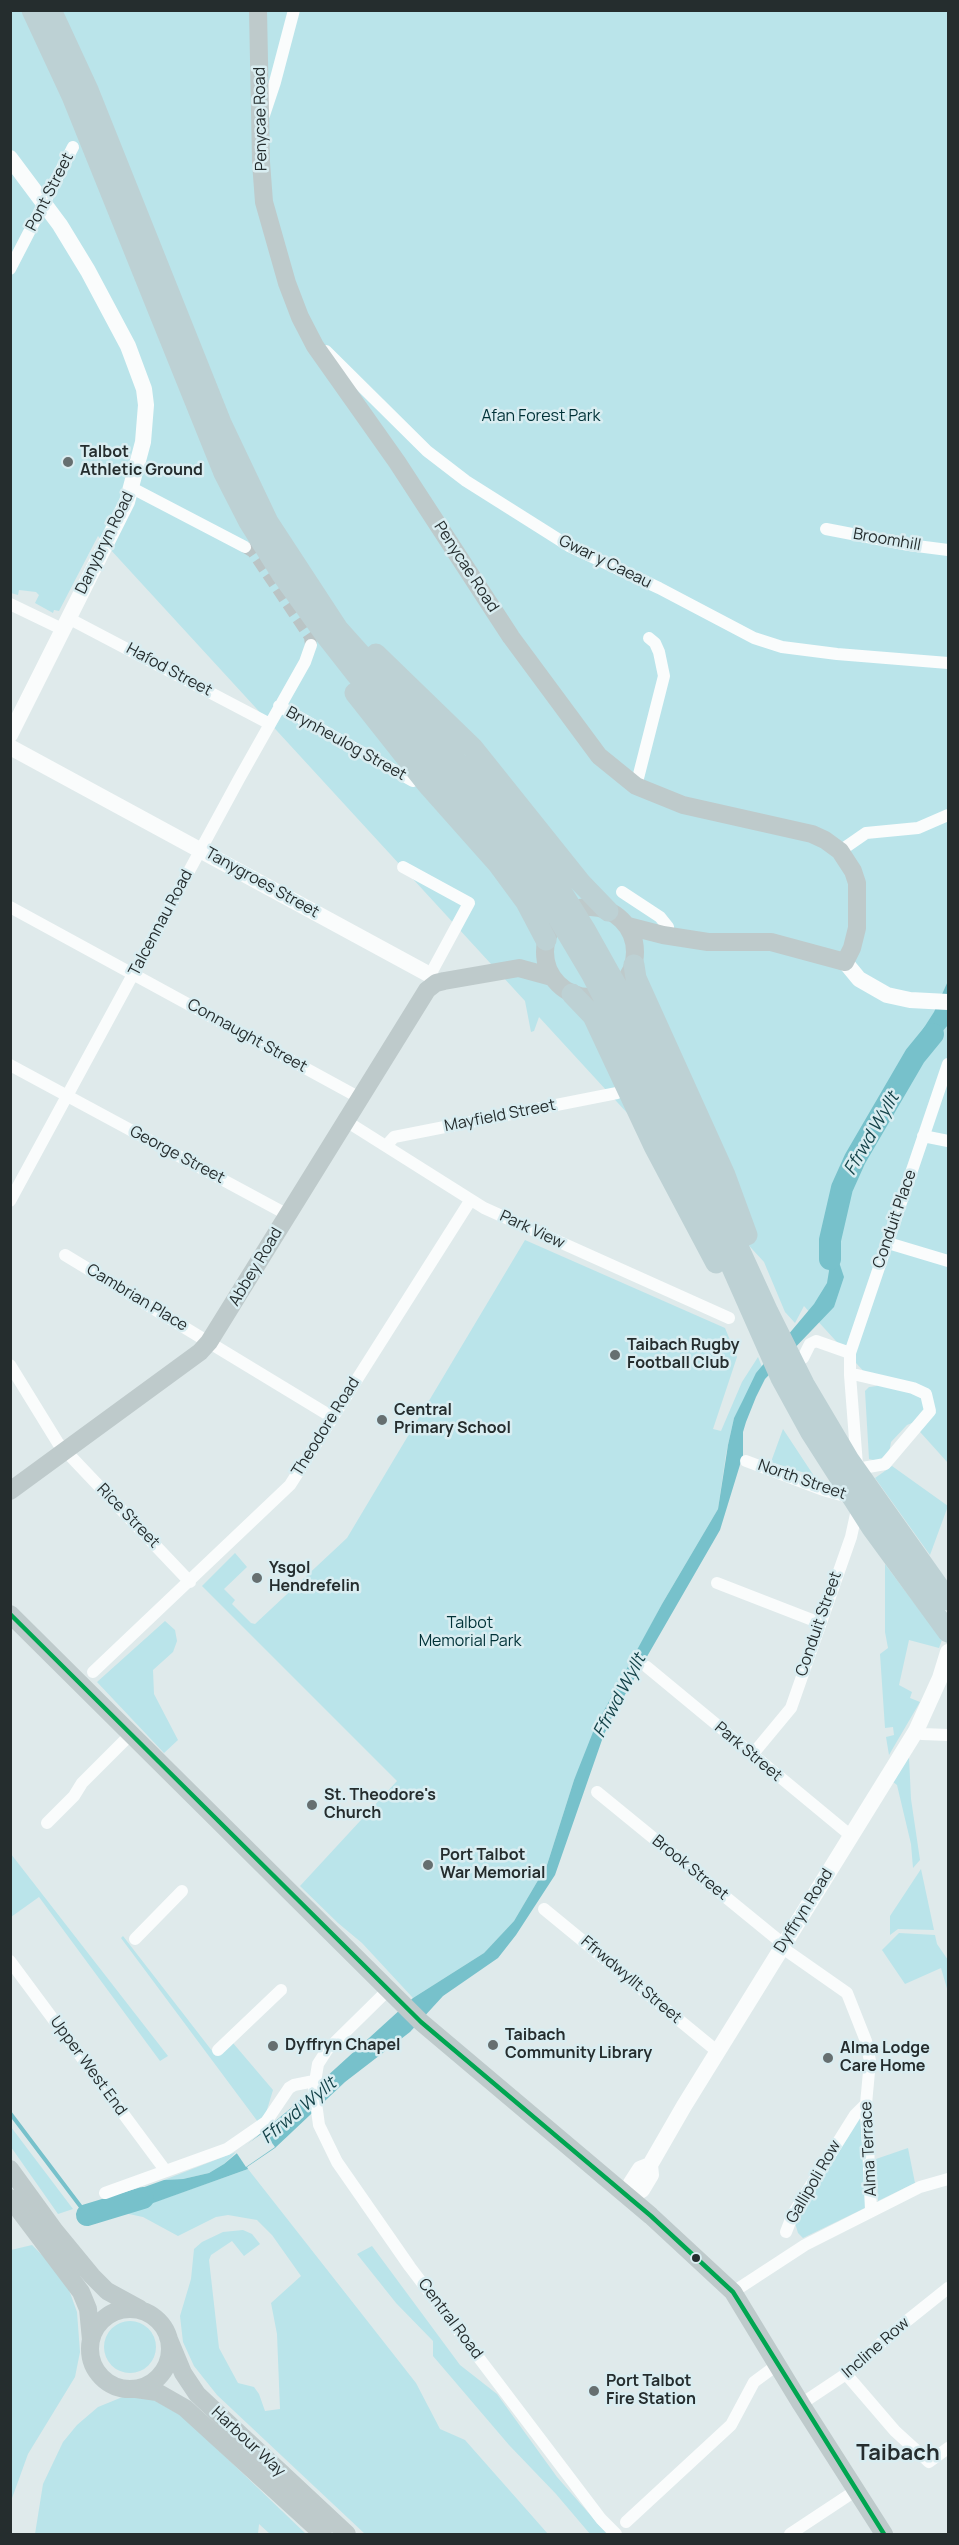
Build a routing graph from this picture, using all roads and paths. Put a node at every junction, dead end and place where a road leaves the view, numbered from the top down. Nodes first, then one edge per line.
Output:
1 (32, 10) edge
2 (51, 10) edge
3 (258, 10) edge
4 (294, 10) edge
5 (261, 122) junction
6 (74, 147) dead end
7 (10, 158) edge
8 (45, 203) junction
9 (10, 269) edge
10 (315, 346) junction
11 (132, 488) junction
12 (826, 529) dead end
13 (245, 547) tunnel mouth
14 (948, 550) edge
15 (10, 604) edge
16 (66, 624) junction
17 (326, 637) junction
18 (649, 638) dead end
19 (948, 663) edge
20 (279, 706) junction
21 (270, 724) junction
22 (10, 735) edge
23 (10, 747) edge
24 (413, 781) dead end
25 (636, 786) junction
26 (948, 815) edge
27 (201, 850) junction
28 (840, 851) junction
29 (403, 867) dead end
30 (622, 892) dead end
31 (10, 907) edge
32 (608, 911) junction
33 (628, 926) junction
34 (666, 935) junction
35 (546, 943) junction
36 (634, 959) junction
37 (845, 962) junction
38 (519, 968) junction
39 (134, 974) junction
40 (552, 977) junction
41 (433, 979) junction
42 (572, 994) junction
43 (944, 1001) edge
44 (948, 1064) edge
45 (10, 1065) edge
46 (617, 1093) dead end
47 (67, 1096) junction
48 (943, 1096) edge
49 (360, 1098) junction
50 (346, 1121) junction
51 (924, 1136) junction
52 (948, 1141) edge
53 (386, 1146) junction
54 (10, 1201) edge
55 (470, 1201) junction
56 (288, 1215) junction
57 (888, 1243) junction
58 (65, 1255) dead end
59 (948, 1261) edge
60 (761, 1309) junction
61 (729, 1318) dead end
62 (209, 1342) junction
63 (850, 1353) junction
64 (803, 1358) dead end
65 (10, 1365) edge
66 (850, 1375) junction
67 (332, 1418) junction
68 (64, 1451) junction
69 (746, 1461) dead end
70 (859, 1475) junction
71 (10, 1491) edge
72 (859, 1499) junction
73 (190, 1582) junction
74 (717, 1583) dead end
75 (948, 1600) edge
76 (10, 1614) edge
77 (820, 1623) junction
78 (948, 1632) edge
79 (948, 1653) edge
80 (647, 1667) dead end
81 (93, 1672) dead end
82 (916, 1731) junction
83 (130, 1735) junction
84 (948, 1735) edge
85 (752, 1755) junction
86 (597, 1792) dead end
87 (47, 1823) dead end
88 (850, 1835) junction
89 (182, 1891) dead end
90 (544, 1909) dead end
91 (135, 1939) dead end
92 (782, 1945) junction
93 (10, 1962) edge
94 (389, 1989) junction
95 (281, 1990) dead end
96 (218, 2050) dead end
97 (718, 2052) junction
98 (314, 2085) junction
99 (866, 2104) junction
100 (10, 2169) edge
101 (165, 2170) junction
102 (948, 2179) edge
103 (105, 2193) dead end
104 (626, 2195) junction
105 (10, 2198) edge
106 (871, 2210) junction
107 (786, 2232) dead end
108 (948, 2288) edge
109 (733, 2292) junction
110 (144, 2311) junction
111 (168, 2337) junction
112 (91, 2341) junction
113 (777, 2365) junction
114 (846, 2374) junction
115 (133, 2389) junction
116 (801, 2404) junction
117 (948, 2448) edge
118 (855, 2491) junction
119 (626, 2522) dead end
120 (323, 2535) edge
121 (347, 2535) edge
122 (616, 2535) edge
123 (790, 2535) edge
124 (884, 2535) edge

1 - 17 highway
2 - 17 highway
3 - 5 main road, Penycae Road
4 - 5 street
5 - 10 main road, Penycae Road
6 - 8 street, Pont Street
7 - 8 street, Danybryn Road
8 - 9 street, Pont Street
8 - 11 street, Danybryn Road
10 - 19 street, Gwar y Caeau
10 - 25 main road, Penycae Road
11 - 13 street
11 - 16 street, Danybryn Road
12 - 14 street, Broomhill
15 - 16 street, Hafod Street
16 - 21 street, Hafod Street
16 - 22 street, Danybryn Road
17 - 20 street, Talcennau Road
17 - 32 highway
17 - 35 highway
17 - 60 highway
18 - 25 street
20 - 21 street, Talcennau Road
20 - 24 street, Brynheulog Street
21 - 27 street, Talcennau Road
23 - 27 street, Tanygroes Street
25 - 28 main road, Penycae Road
26 - 28 street
27 - 39 street, Talcennau Road
27 - 41 street, Tanygroes Street
28 - 37 main road
29 - 41 street
30 - 34 street
31 - 39 street, Connaught Street
32 - 33 main road
32 - 35 main road
33 - 34 main road
33 - 36 main road
34 - 36 main road
34 - 37 main road
35 - 38 main road
35 - 40 main road
36 - 42 main road
36 - 60 highway
37 - 43 street
38 - 40 main road
38 - 41 main road
39 - 47 street, Talcennau Road
39 - 49 street, Connaught Street
40 - 42 main road
41 - 49 main road, Abbey Road
42 - 60 highway
44 - 48 street, Conduit Place
45 - 47 street, George Street
46 - 53 street, Mayfield Street
47 - 54 street, Talcennau Road
47 - 56 street, George Street
48 - 51 street, Conduit Place
49 - 50 main road, Abbey Road
50 - 53 street, Park View
50 - 56 main road, Abbey Road
51 - 52 street
51 - 57 street, Conduit Place
53 - 55 street, Park View
55 - 61 street, Park View
55 - 67 street, Theodore Road
56 - 62 main road, Abbey Road
57 - 59 street
57 - 63 street, Conduit Place
58 - 62 street, Cambrian Place
60 - 75 highway
60 - 78 highway
62 - 67 street, Cambrian Place
62 - 68 main road, Abbey Road
63 - 64 street
63 - 66 street, Conduit Place
65 - 68 street, Rice Street
66 - 70 street, Conduit Place
66 - 70 street
67 - 73 street, Theodore Road
68 - 71 main road, Abbey Road
68 - 73 street, Rice Street
69 - 72 street, North Street
70 - 72 street, Conduit Street
72 - 77 street, Conduit Street
73 - 81 street, Theodore Road
74 - 77 street
76 - 83 main road
77 - 85 street, Conduit Street
79 - 82 street, Dyffryn Road
80 - 85 street, Park Street
82 - 84 street
82 - 88 street, Dyffryn Road
83 - 87 street
83 - 94 main road
85 - 88 street, Park Street
86 - 92 street, Brook Street
88 - 92 street, Dyffryn Road
89 - 91 street
90 - 97 street, Ffrwdwyllt Street
92 - 97 street, Dyffryn Road
92 - 99 street, Alma Terrace
93 - 101 street, Upper West End
94 - 98 street
94 - 104 main road
95 - 96 street
97 - 104 street, Dyffryn Road
98 - 101 street
98 - 122 street, Central Road
99 - 106 street, Alma Terrace
99 - 107 street, Gallipoli Row
100 - 110 main road
101 - 103 street
102 - 106 street
104 - 109 main road
105 - 112 main road
106 - 109 street
108 - 114 street, Incline Row
109 - 113 main road
110 - 111 main road
110 - 112 main road
111 - 115 main road
111 - 121 main road, Harbour Way
112 - 115 main road
113 - 116 main road
113 - 119 street
114 - 116 street, Incline Row
114 - 117 street
115 - 120 main road, Harbour Way
116 - 118 main road
118 - 123 street
118 - 124 main road

